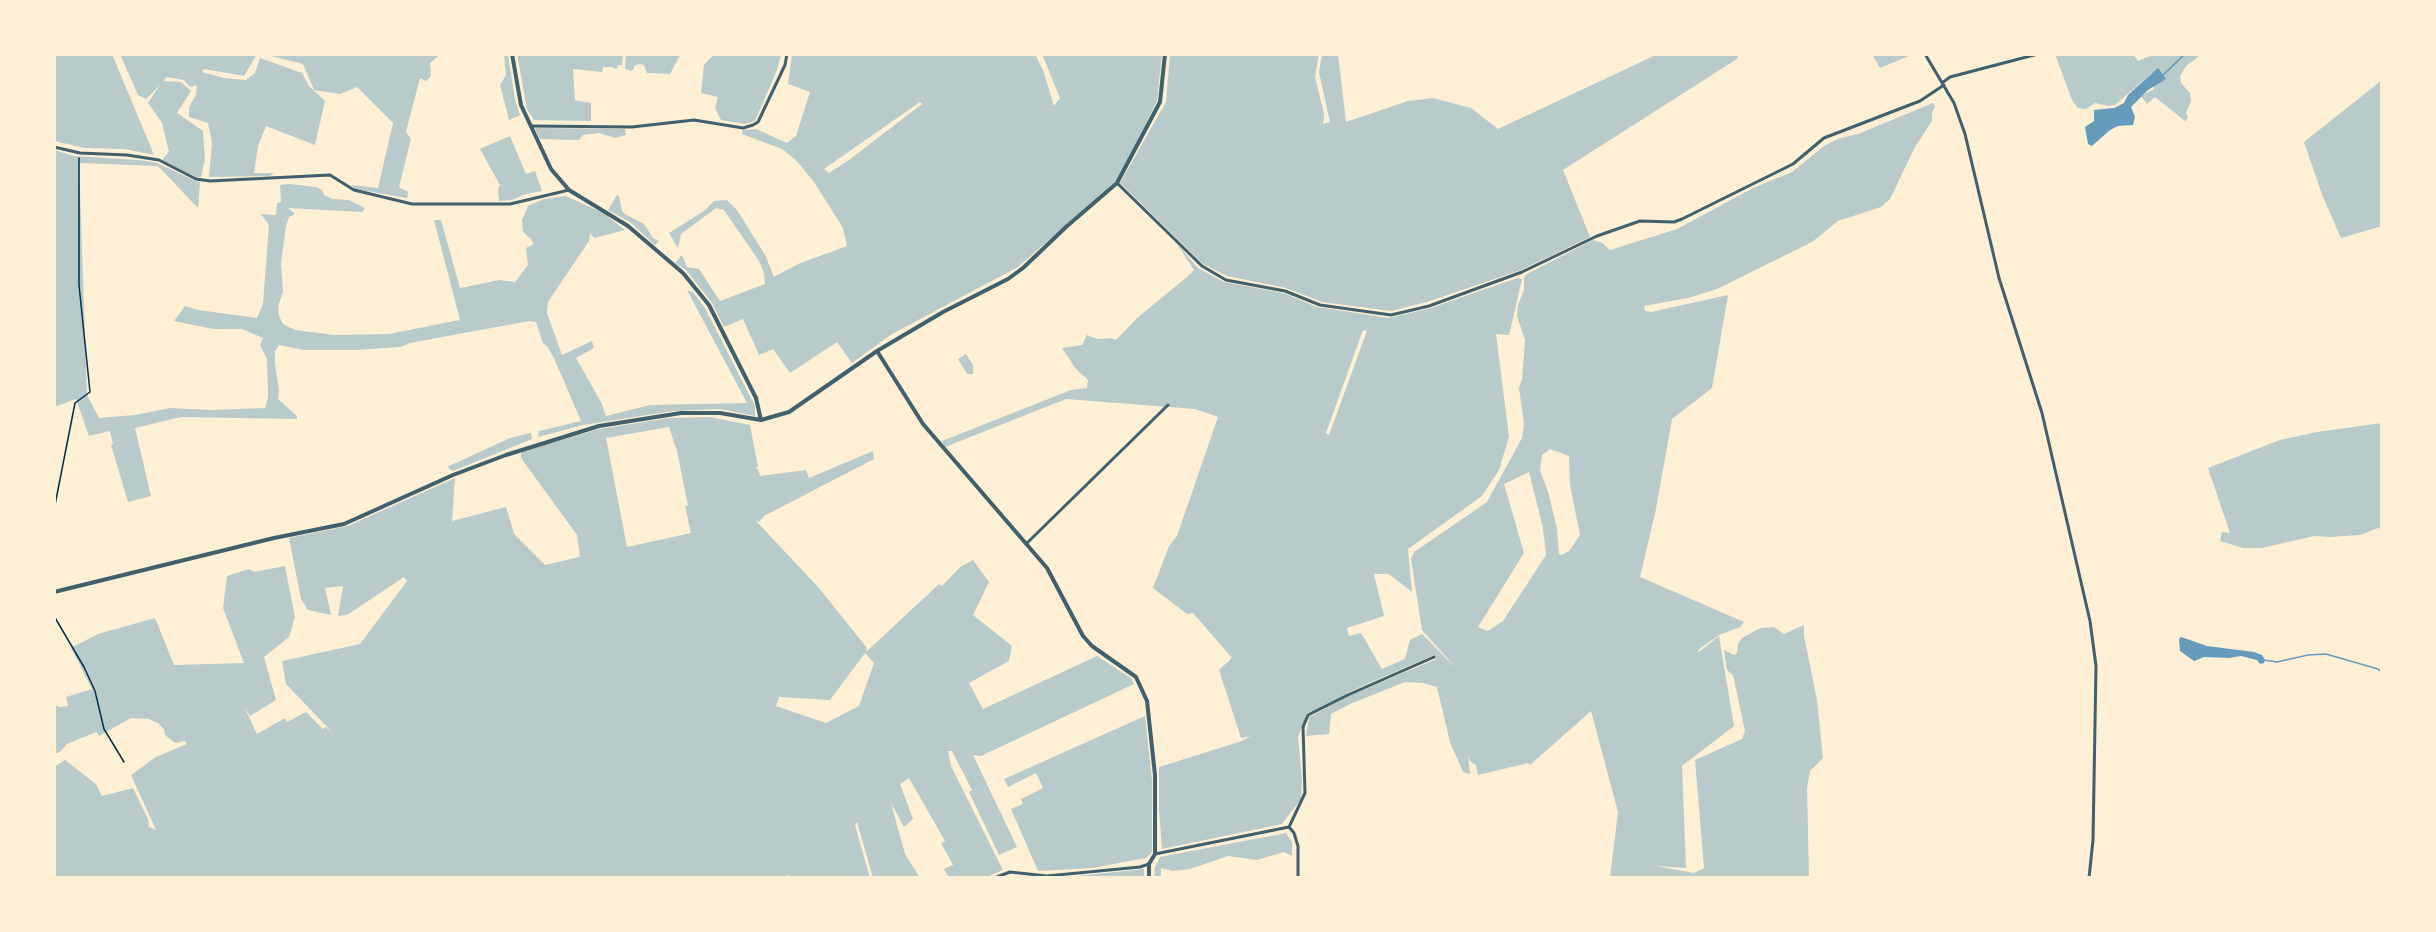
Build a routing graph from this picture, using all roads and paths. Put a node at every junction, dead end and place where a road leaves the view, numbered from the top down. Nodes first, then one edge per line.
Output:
1 (512, 54) edge
2 (787, 54) edge
3 (1165, 54) edge
4 (1925, 54) edge
5 (2038, 54) edge
6 (1943, 84) junction
7 (530, 126) junction
8 (54, 147) edge
9 (80, 153) junction
10 (1118, 183) junction
11 (568, 190) junction
12 (877, 351) junction
13 (1168, 405) dead end
14 (761, 420) junction
15 (54, 510) edge
16 (1026, 544) junction
17 (54, 592) edge
18 (54, 616) edge
19 (1434, 657) dead end
20 (124, 762) dead end
21 (1289, 827) junction
22 (1155, 854) junction
23 (1149, 864) junction
24 (994, 878) edge
25 (1149, 878) edge
26 (1298, 878) edge
27 (2089, 878) edge

1 - 7 street
2 - 7 street
3 - 10 street
4 - 6 street
5 - 6 street
6 - 10 street
6 - 27 street
7 - 11 street
8 - 9 street
9 - 11 street
9 - 15 path
10 - 12 street
11 - 14 street
12 - 14 street
12 - 16 street
13 - 16 street
14 - 17 street
16 - 22 street
18 - 20 path
19 - 21 street
21 - 22 street
21 - 26 street
22 - 23 street
23 - 24 street
23 - 25 street

